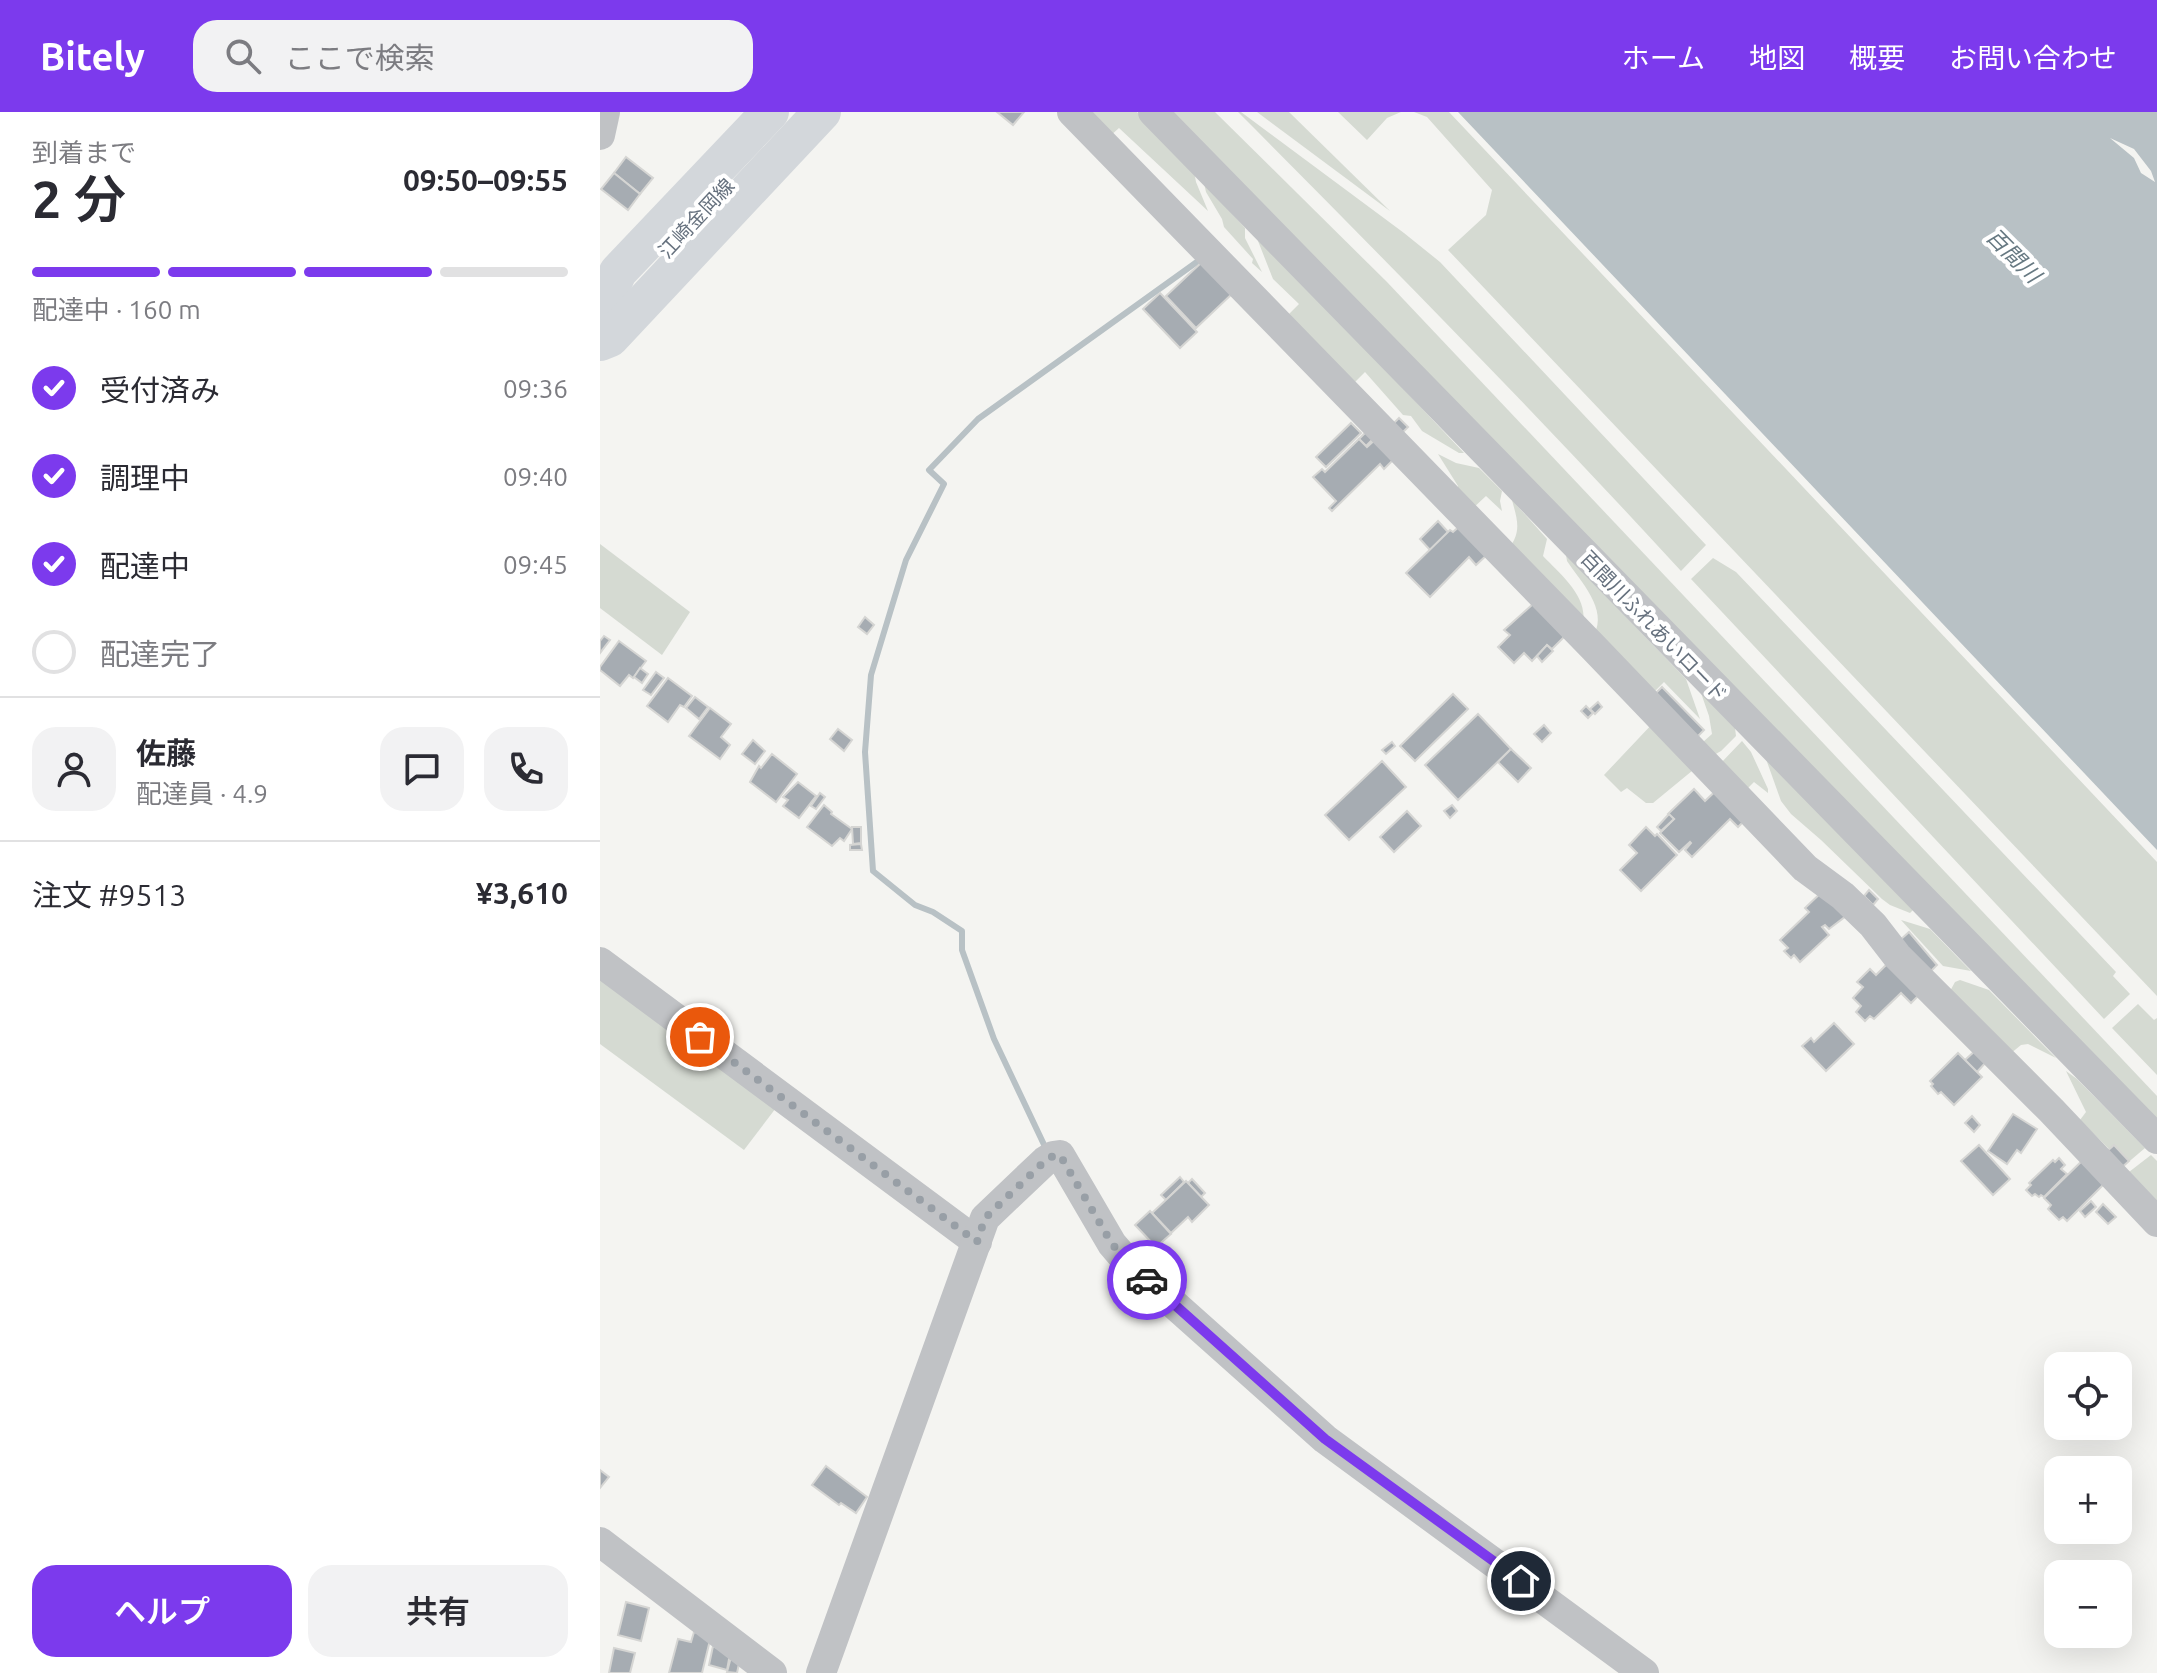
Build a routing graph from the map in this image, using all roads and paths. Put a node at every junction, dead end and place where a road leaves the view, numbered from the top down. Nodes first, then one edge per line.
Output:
1 (605, 112) edge
2 (770, 112) edge
3 (796, 112) edge
4 (822, 112) edge
5 (1072, 112) edge
6 (1153, 112) edge
7 (600, 135) edge
8 (602, 324) edge
9 (600, 962) edge
10 (2157, 1139) edge
11 (2157, 1222) edge
12 (977, 1242) junction
13 (600, 1542) edge
14 (772, 1673) edge
15 (821, 1673) edge
16 (1644, 1673) edge

1 - 7 street
2 - 8 main road
3 - 8 main road, 江崎金岡線
4 - 8 main road
5 - 11 street
6 - 10 street, 百間川ふれあいロード
9 - 12 street
12 - 15 street
12 - 16 street
13 - 14 street

